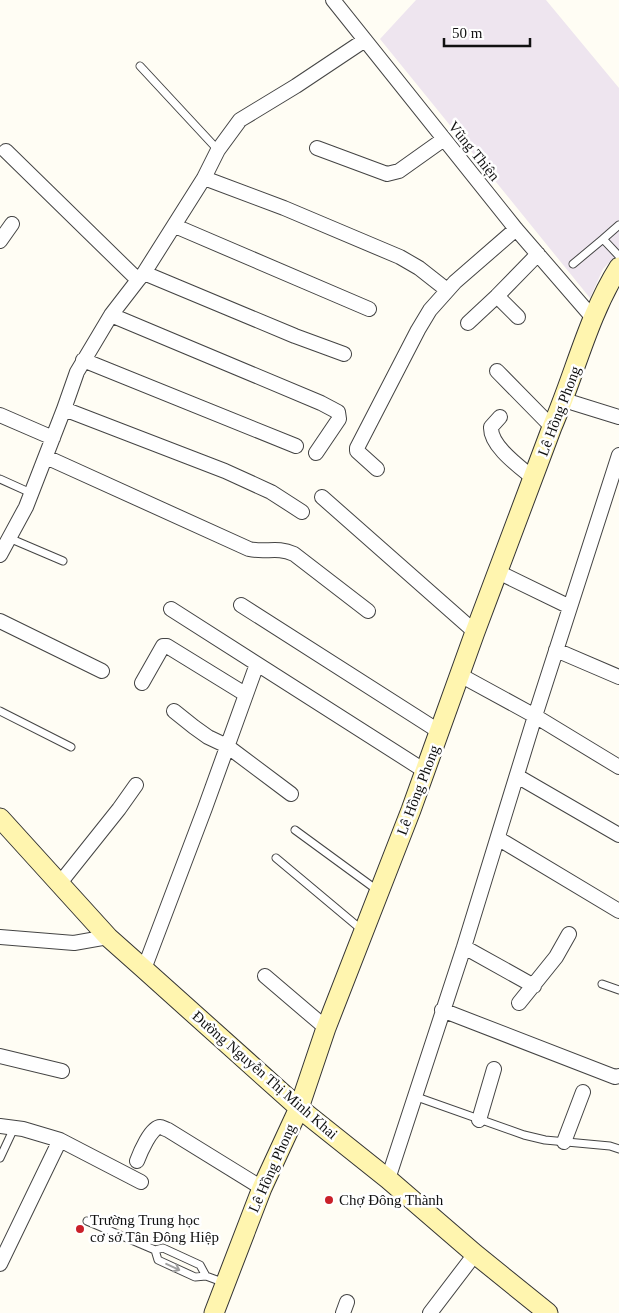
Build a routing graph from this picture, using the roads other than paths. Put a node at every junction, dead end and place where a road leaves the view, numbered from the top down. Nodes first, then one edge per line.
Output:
1 (333, 0) edge
2 (365, 40) junction
3 (140, 66) dead end
4 (444, 139) junction
5 (3, 146) edge
6 (317, 148) dead end
7 (218, 150) junction
8 (204, 178) junction
9 (12, 224) dead end
10 (619, 225) edge
11 (175, 226) junction
12 (516, 229) junction
13 (603, 239) junction
14 (0, 241) edge
15 (538, 254) junction
16 (619, 256) edge
17 (574, 264) dead end
18 (619, 267) edge
19 (141, 276) junction
20 (447, 290) junction
21 (498, 296) junction
22 (369, 308) dead end
23 (111, 315) junction
24 (518, 317) dead end
25 (594, 318) junction
26 (468, 323) dead end
27 (344, 354) dead end
28 (83, 360) junction
29 (497, 371) dead end
30 (564, 400) junction
31 (64, 409) junction
32 (0, 415) edge
33 (500, 417) dead end
34 (619, 417) edge
35 (552, 427) junction
36 (53, 438) junction
37 (296, 446) dead end
38 (316, 453) dead end
39 (619, 455) edge
40 (46, 457) junction
41 (377, 469) dead end
42 (534, 478) junction
43 (0, 479) edge
44 (31, 493) junction
45 (322, 497) dead end
46 (302, 512) dead end
47 (9, 538) junction
48 (0, 555) edge
49 (63, 562) dead end
50 (498, 572) junction
51 (241, 605) dead end
52 (570, 607) junction
53 (171, 609) dead end
54 (368, 611) dead end
55 (0, 621) edge
56 (475, 632) junction
57 (556, 650) junction
58 (257, 664) junction
59 (102, 671) dead end
60 (460, 675) junction
61 (619, 677) edge
62 (142, 683) dead end
63 (246, 694) junction
64 (0, 711) edge
65 (174, 711) dead end
66 (535, 716) junction
67 (440, 732) junction
68 (227, 746) junction
69 (71, 747) dead end
70 (619, 767) edge
71 (425, 771) junction
72 (517, 776) junction
73 (136, 785) dead end
74 (291, 794) dead end
75 (0, 818) edge
76 (295, 830) dead end
77 (619, 835) edge
78 (499, 839) junction
79 (276, 858) dead end
80 (60, 884) junction
81 (380, 892) junction
82 (619, 911) edge
83 (364, 932) junction
84 (569, 934) dead end
85 (0, 937) edge
86 (108, 937) junction
87 (464, 947) junction
88 (144, 969) junction
89 (265, 976) dead end
90 (602, 984) dead end
91 (534, 986) junction
92 (619, 990) edge
93 (519, 1003) dead end
94 (442, 1010) junction
95 (326, 1028) junction
96 (0, 1056) edge
97 (494, 1069) dead end
98 (62, 1071) dead end
99 (619, 1076) edge
100 (583, 1092) dead end
101 (414, 1096) junction
102 (299, 1108) junction
103 (479, 1120) junction
104 (0, 1126) edge
105 (14, 1128) junction
106 (60, 1140) junction
107 (564, 1142) junction
108 (619, 1148) edge
109 (0, 1158) edge
110 (137, 1161) dead end
111 (388, 1179) junction
112 (141, 1182) dead end
113 (262, 1188) junction
114 (87, 1221) dead end
115 (154, 1250) junction
116 (475, 1254) junction
117 (0, 1264) edge
118 (206, 1276) junction
119 (225, 1284) junction
120 (214, 1313) edge
121 (430, 1313) edge
122 (548, 1313) edge

1 - 2 street, Vũng Thiện
2 - 4 street, Vũng Thiện
2 - 7 street
3 - 7 lane
4 - 6 street
4 - 12 street, Vũng Thiện
5 - 19 street
7 - 8 street
8 - 11 street
8 - 20 street
9 - 14 street
10 - 13 lane
11 - 19 street
11 - 22 street
12 - 15 street, Vũng Thiện
12 - 20 street
13 - 16 lane
13 - 17 lane
15 - 21 street
15 - 25 street, Vũng Thiện
18 - 25 main road, Lê Hồng Phong
19 - 23 street
19 - 27 street
20 - 41 street
21 - 24 street
21 - 26 street
23 - 28 street
23 - 38 street
25 - 30 main road, Lê Hồng Phong
28 - 31 street
28 - 37 street
29 - 35 street
30 - 34 street
30 - 35 main road, Lê Hồng Phong
31 - 36 street
31 - 46 street
32 - 36 street
33 - 42 street
35 - 42 main road, Lê Hồng Phong
36 - 40 street
39 - 52 street
40 - 44 street
40 - 54 street
42 - 50 main road, Lê Hồng Phong
43 - 44 lane
44 - 47 street
45 - 56 street
47 - 48 street
47 - 49 lane
50 - 52 street
50 - 56 main road, Lê Hồng Phong
51 - 67 street
52 - 57 street
53 - 58 street
55 - 59 street
56 - 60 main road, Lê Hồng Phong
57 - 61 street
57 - 66 street
58 - 63 street
58 - 71 street
60 - 66 street
60 - 67 main road, Lê Hồng Phong
62 - 63 street
63 - 68 street
64 - 69 lane
65 - 68 street
66 - 70 street
66 - 72 street
67 - 71 main road, Lê Hồng Phong
68 - 74 street
68 - 88 street
71 - 81 main road, Lê Hồng Phong
72 - 77 street
72 - 78 street
73 - 80 street
75 - 80 main road, Đường Nguyễn Thị Minh Khai
76 - 81 lane
78 - 82 street
78 - 87 street
79 - 83 lane
80 - 86 main road, Đường Nguyễn Thị Minh Khai
81 - 83 main road, Lê Hồng Phong
83 - 95 main road, Lê Hồng Phong
84 - 91 street
85 - 86 street
86 - 88 main road, Đường Nguyễn Thị Minh Khai
87 - 91 street
87 - 94 street
88 - 102 main road, Đường Nguyễn Thị Minh Khai
89 - 95 street
90 - 92 lane
91 - 93 street
94 - 99 street
94 - 101 street
95 - 102 main road, Lê Hồng Phong
96 - 98 street
97 - 103 street
100 - 107 street
101 - 103 lane
101 - 111 street
102 - 111 main road, Đường Nguyễn Thị Minh Khai
102 - 113 main road, Lê Hồng Phong
103 - 107 lane
104 - 105 street
105 - 106 street
105 - 109 lane
106 - 112 street
106 - 117 street
107 - 108 lane
110 - 113 street
111 - 116 main road, Đường Nguyễn Thị Minh Khai
113 - 119 main road, Lê Hồng Phong
114 - 115 lane
115 -> 118 lane
115 - 118 lane
116 - 121 street
116 - 122 main road, Đường Nguyễn Thị Minh Khai
118 - 119 lane
119 - 120 main road, Lê Hồng Phong

